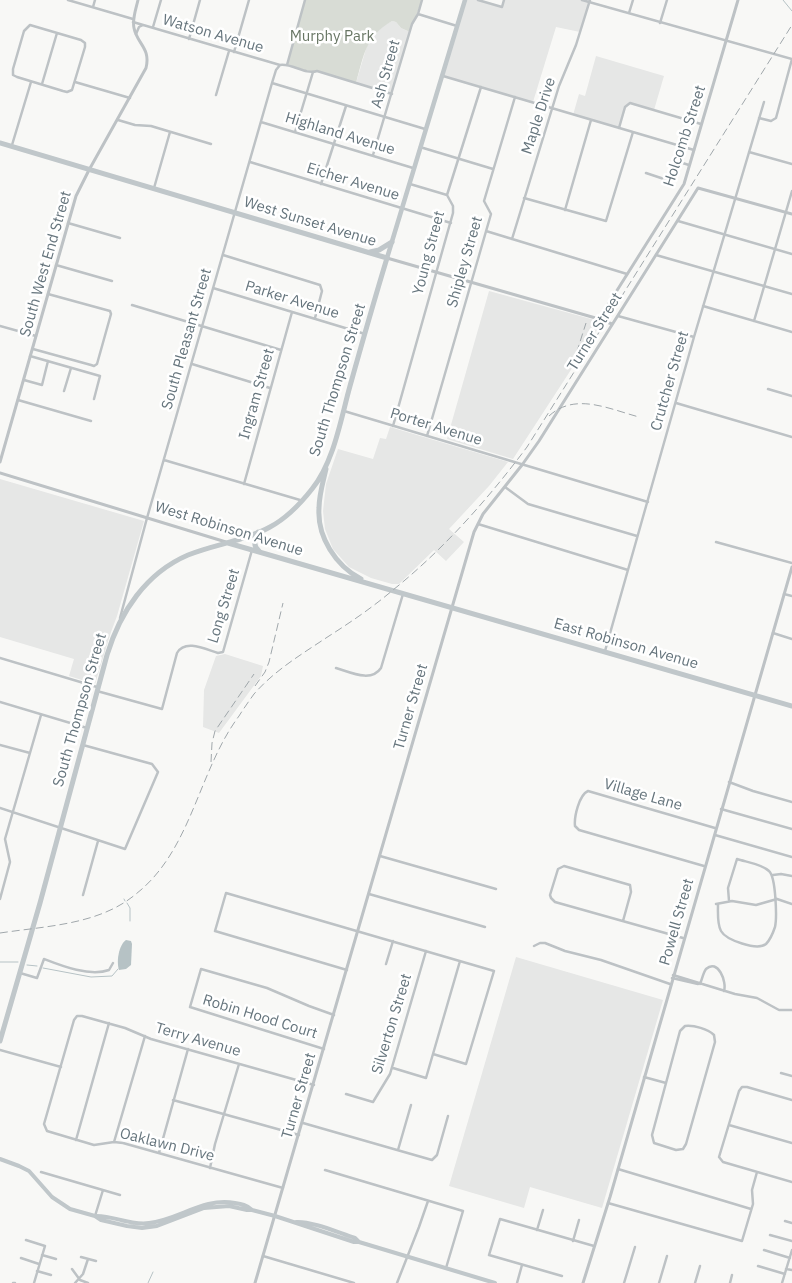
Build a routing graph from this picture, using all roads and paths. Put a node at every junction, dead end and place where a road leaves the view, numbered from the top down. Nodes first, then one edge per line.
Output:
1 (68, 0) edge
2 (96, 0) edge
3 (138, 0) edge
4 (161, 0) edge
5 (200, 0) edge
6 (249, 0) edge
7 (305, 0) edge
8 (422, 0) edge
9 (465, 0) edge
10 (478, 0) edge
11 (504, 0) edge
12 (582, 0) edge
13 (633, 0) edge
14 (667, 0) edge
15 (738, 0) edge
16 (589, 1) edge
17 (93, 7) junction
18 (418, 14) junction
19 (629, 14) junction
20 (133, 20) junction
21 (660, 23) junction
22 (144, 25) junction
23 (457, 26) junction
24 (153, 28) junction
25 (57, 33) junction
26 (136, 34) junction
27 (189, 39) junction
28 (725, 42) junction
29 (229, 51) junction
30 (234, 52) junction
31 (792, 60) edge
32 (280, 65) junction
33 (287, 65) junction
34 (313, 72) junction
35 (441, 75) junction
36 (31, 82) junction
37 (75, 82) junction
38 (272, 83) junction
39 (42, 85) junction
40 (481, 87) junction
41 (306, 94) junction
42 (392, 94) junction
43 (216, 95) dead end
44 (515, 97) junction
45 (130, 98) junction
46 (764, 102) dead end
47 (346, 106) junction
48 (552, 109) junction
49 (384, 117) junction
50 (759, 118) junction
51 (118, 120) junction
52 (591, 120) junction
53 (261, 122) junction
54 (702, 124) junction
55 (619, 128) junction
56 (425, 130) junction
57 (170, 132) junction
58 (295, 132) junction
59 (633, 132) junction
60 (0, 143) edge
61 (211, 144) dead end
62 (334, 144) junction
63 (12, 147) junction
64 (420, 147) junction
65 (694, 150) junction
66 (749, 152) junction
67 (373, 155) junction
68 (458, 159) junction
69 (250, 162) junction
70 (792, 164) edge
71 (689, 165) junction
72 (413, 168) junction
73 (493, 169) junction
74 (89, 170) junction
75 (646, 173) dead end
76 (322, 184) junction
77 (409, 184) junction
78 (154, 189) junction
79 (792, 191) edge
80 (448, 195) junction
81 (524, 198) junction
82 (735, 198) junction
83 (401, 208) junction
84 (565, 210) junction
85 (785, 212) junction
86 (235, 213) junction
87 (792, 214) edge
88 (678, 221) junction
89 (451, 223) junction
90 (68, 224) junction
91 (486, 231) junction
92 (724, 235) junction
93 (120, 238) dead end
94 (512, 239) junction
95 (392, 242) junction
96 (774, 249) junction
97 (368, 252) junction
98 (792, 254) edge
99 (223, 255) junction
100 (656, 255) junction
101 (387, 258) junction
102 (56, 265) junction
103 (436, 272) junction
104 (714, 272) junction
105 (628, 274) junction
106 (112, 282) dead end
107 (471, 283) junction
108 (764, 286) junction
109 (213, 288) junction
110 (48, 294) junction
111 (792, 294) edge
112 (132, 305) dead end
113 (703, 306) junction
114 (292, 312) junction
115 (618, 316) junction
116 (315, 318) junction
117 (599, 319) junction
118 (754, 321) junction
119 (612, 324) junction
120 (0, 326) edge
121 (202, 326) junction
122 (792, 332) edge
123 (365, 334) junction
124 (36, 336) junction
125 (694, 337) junction
126 (33, 349) junction
127 (281, 350) junction
128 (30, 356) junction
129 (48, 362) junction
130 (192, 364) junction
131 (71, 368) junction
132 (24, 380) junction
133 (270, 388) junction
134 (768, 389) dead end
135 (64, 391) dead end
136 (792, 396) edge
137 (94, 398) dead end
138 (18, 400) junction
139 (676, 403) junction
140 (342, 411) junction
141 (91, 421) dead end
142 (393, 426) junction
143 (427, 436) junction
144 (792, 437) edge
145 (164, 460) junction
146 (0, 462) edge
147 (328, 462) junction
148 (522, 465) junction
149 (0, 473) edge
150 (244, 484) junction
151 (314, 487) junction
152 (505, 487) junction
153 (320, 494) junction
154 (302, 501) junction
155 (648, 502) junction
156 (147, 518) junction
157 (477, 524) junction
158 (258, 532) junction
159 (638, 536) junction
160 (716, 542) dead end
161 (227, 543) junction
162 (252, 550) junction
163 (264, 554) junction
164 (342, 565) junction
165 (792, 565) edge
166 (628, 570) junction
167 (339, 575) junction
168 (370, 584) junction
169 (403, 593) junction
170 (784, 594) junction
171 (792, 596) edge
172 (452, 607) junction
173 (120, 621) junction
174 (773, 633) junction
175 (792, 639) edge
176 (605, 651) junction
177 (0, 658) edge
178 (336, 668) dead end
179 (98, 690) junction
180 (755, 695) junction
181 (0, 702) edge
182 (792, 706) edge
183 (42, 715) junction
184 (87, 728) junction
185 (0, 745) edge
186 (82, 745) junction
187 (30, 753) junction
188 (729, 782) junction
189 (792, 802) edge
190 (0, 808) edge
191 (721, 809) junction
192 (13, 812) junction
193 (60, 828) junction
194 (716, 828) junction
195 (792, 829) edge
196 (714, 834) junction
197 (98, 841) junction
198 (380, 856) junction
199 (792, 857) edge
200 (704, 866) junction
201 (773, 875) junction
202 (792, 876) edge
203 (496, 889) dead end
204 (369, 894) junction
205 (83, 895) dead end
206 (0, 899) edge
207 (774, 899) junction
208 (728, 901) junction
209 (792, 904) edge
210 (623, 921) junction
211 (485, 927) dead end
212 (358, 931) junction
213 (684, 938) junction
214 (393, 941) junction
215 (534, 946) dead end
216 (426, 951) junction
217 (460, 961) junction
218 (114, 963) dead end
219 (386, 964) dead end
220 (347, 970) junction
221 (20, 973) junction
222 (672, 977) junction
223 (670, 984) junction
224 (700, 984) junction
225 (724, 991) junction
226 (792, 1010) edge
227 (334, 1015) junction
228 (109, 1024) junction
229 (145, 1036) junction
230 (0, 1041) edge
231 (188, 1049) junction
232 (324, 1049) junction
233 (0, 1050) edge
234 (433, 1054) junction
235 (239, 1064) junction
236 (61, 1067) junction
237 (392, 1068) junction
238 (782, 1072) dead end
239 (792, 1076) edge
240 (644, 1077) junction
241 (666, 1083) junction
242 (314, 1085) junction
243 (346, 1094) dead end
244 (173, 1100) junction
245 (792, 1100) edge
246 (411, 1105) dead end
247 (224, 1114) junction
248 (448, 1116) dead end
249 (303, 1123) junction
250 (729, 1125) junction
251 (299, 1135) junction
252 (76, 1140) junction
253 (114, 1142) junction
254 (792, 1143) edge
255 (398, 1150) junction
256 (158, 1153) junction
257 (0, 1159) edge
258 (210, 1168) junction
259 (325, 1170) dead end
260 (618, 1170) junction
261 (41, 1172) dead end
262 (757, 1172) junction
263 (792, 1182) edge
264 (283, 1188) junction
265 (103, 1190) junction
266 (120, 1195) dead end
267 (428, 1201) junction
268 (608, 1203) junction
269 (751, 1209) junction
270 (543, 1210) dead end
271 (95, 1216) junction
272 (275, 1216) junction
273 (579, 1220) dead end
274 (785, 1221) dead end
275 (792, 1223) edge
276 (537, 1230) junction
277 (770, 1235) dead end
278 (26, 1240) dead end
279 (573, 1241) junction
280 (792, 1241) edge
281 (594, 1246) junction
282 (635, 1247) dead end
283 (764, 1250) dead end
284 (792, 1250) edge
285 (42, 1255) junction
286 (81, 1256) dead end
287 (263, 1256) junction
288 (407, 1256) junction
289 (667, 1256) dead end
290 (21, 1258) dead end
291 (790, 1258) junction
292 (56, 1259) dead end
293 (88, 1259) junction
294 (96, 1261) dead end
295 (39, 1264) junction
296 (522, 1265) junction
297 (700, 1266) dead end
298 (758, 1266) dead end
299 (446, 1268) junction
300 (72, 1269) dead end
301 (786, 1269) junction
302 (792, 1270) edge
303 (37, 1271) junction
304 (784, 1274) junction
305 (51, 1275) dead end
306 (732, 1275) dead end
307 (562, 1276) dead end
308 (79, 1278) junction
309 (482, 1281) edge
310 (34, 1283) edge
311 (75, 1283) edge
312 (88, 1283) edge
313 (255, 1283) edge
314 (354, 1283) edge
315 (397, 1283) edge
316 (495, 1283) edge
317 (517, 1283) edge
318 (583, 1283) edge
319 (624, 1283) edge
320 (659, 1283) edge
321 (695, 1283) edge
322 (730, 1283) edge
323 (782, 1283) edge

1 - 17 street, Watson Avenue
2 - 17 street
3 - 20 street, South West End Street
4 - 24 street
5 - 27 street
6 - 30 street
7 - 33 street
8 - 18 street, Ash Street
9 - 23 main road, South Thompson Street
10 - 11 street
12 - 16 street
13 - 19 street
14 - 21 street
15 - 28 street, Holcomb Street
16 - 19 street
16 - 48 street, Maple Drive
17 - 20 street, Watson Avenue
18 - 23 street
18 - 42 street, Ash Street
19 - 21 street
20 - 22 street, Watson Avenue
20 - 26 street, South West End Street
21 - 28 street
22 - 24 street, Watson Avenue
22 - 26 street
23 - 35 main road, South Thompson Street
24 - 27 street, Watson Avenue
25 - 36 street
25 - 37 street
25 - 39 street
26 - 45 street, South West End Street
27 - 29 street, Watson Avenue
28 - 31 street
28 - 54 street, Holcomb Street
29 - 30 street, Watson Avenue
29 - 43 street
30 - 32 street, Watson Avenue
31 - 50 street
32 - 33 street, Watson Avenue
32 - 38 street, South Pleasant Street
33 - 34 street, Watson Avenue
34 - 41 street
34 - 42 street, Watson Avenue
35 - 40 street
35 - 56 main road, South Thompson Street
36 - 39 street
36 - 63 street
37 - 39 street
37 - 45 street
38 - 41 street
38 - 53 street, South Pleasant Street
40 - 44 street
40 - 68 street, Young Street
41 - 47 street
41 - 58 street
42 - 49 street, Ash Street
44 - 48 street
44 - 73 street, Shipley Street
45 - 51 street, South West End Street
46 - 50 street, Crutcher Street
47 - 49 street
47 - 62 street
48 - 52 street
48 - 81 street, Maple Drive
49 - 56 street
49 - 67 street, Ash Street
50 - 66 street, Crutcher Street
51 - 57 street
51 - 74 street, South West End Street
52 - 55 street
52 - 84 street
53 - 58 street, Highland Avenue
53 - 69 street, South Pleasant Street
54 - 55 street
54 - 65 street, Holcomb Street
55 - 59 street
56 - 64 main road, South Thompson Street
57 - 61 street
57 - 78 street
58 - 62 street, Highland Avenue
59 - 65 street
59 - 84 street
60 - 63 highway, West Sunset Avenue
62 - 67 street, Highland Avenue
62 - 76 street
63 - 74 highway, West Sunset Avenue
64 - 68 street
64 - 72 main road, South Thompson Street
65 - 71 street, Holcomb Street
66 - 70 street
66 - 82 street, Crutcher Street
67 - 72 street, Highland Avenue
68 - 73 street
68 - 80 street, Young Street
69 - 76 street, Eicher Avenue
69 - 86 street, South Pleasant Street
71 - 75 street
71 - 105 street, Holcomb Street
72 - 77 main road, South Thompson Street
73 - 91 street, Shipley Street
74 - 78 highway, West Sunset Avenue
74 - 90 street, South West End Street
76 - 83 street, Eicher Avenue
77 - 80 street
77 - 83 main road, South Thompson Street
78 - 86 highway, West Sunset Avenue
79 - 85 street
80 - 89 street, Young Street
81 - 84 street
81 - 94 street, Maple Drive
82 - 85 street
82 - 88 street, Turner Street
82 - 92 street, Crutcher Street
83 - 89 street, Eicher Avenue
83 - 95 main road, South Thompson Street
85 - 87 street
85 - 96 street
86 - 97 highway, West Sunset Avenue
86 - 99 street, South Pleasant Street
88 - 92 street
88 - 100 street, Turner Street
89 - 103 street, Young Street
90 - 93 street
90 - 102 street, South West End Street
91 - 94 street
91 - 107 street, Shipley Street
92 - 96 street
92 - 104 street, Crutcher Street
94 - 105 street
95 - 97 highway
95 - 101 main road, South Thompson Street
96 - 98 street
96 - 108 street
97 - 101 highway, West Sunset Avenue
99 - 109 street, South Pleasant Street
99 - 116 street
100 - 104 street
100 - 115 street, Turner Street
101 - 103 street, West Sunset Avenue
101 - 123 highway, South Thompson Street
102 - 106 street
102 - 110 street, South West End Street
103 - 107 street, West Sunset Avenue
103 - 142 street, Young Street
104 - 108 street
104 - 113 street, Crutcher Street
105 - 117 street, Holcomb Street
107 - 117 street, West Sunset Avenue
107 - 143 street, Shipley Street
108 - 111 street
108 - 118 street
109 - 114 street, Parker Avenue
109 - 121 street, South Pleasant Street
110 - 124 street, South West End Street
110 - 126 street
112 - 121 street
113 - 118 street
113 - 125 street, Crutcher Street
114 - 116 street, Parker Avenue
114 - 127 street, Ingram Street
115 - 119 street, Turner Street
115 - 125 street
116 - 123 street, Parker Avenue
117 - 119 street, West Sunset Avenue
118 - 122 street
119 - 148 street, Turner Street
120 - 124 street
121 - 127 street
121 - 130 street, South Pleasant Street
123 - 140 highway, South Thompson Street
124 - 126 street, South West End Street
125 - 139 street, Crutcher Street
126 - 128 street, South West End Street
127 - 133 street, Ingram Street
128 - 129 street
128 - 132 street, South West End Street
129 - 131 street
129 - 132 street
130 - 133 street
130 - 145 street, South Pleasant Street
131 - 135 street
131 - 137 street
132 - 138 street, South West End Street
133 - 150 street, Ingram Street
134 - 136 street
138 - 141 street
138 - 146 street, South West End Street
139 - 144 street
139 - 155 street, Crutcher Street
140 - 142 street, Porter Avenue
140 - 147 highway, South Thompson Street
142 - 143 street, Porter Avenue
143 - 148 street, Porter Avenue
145 - 150 street
145 - 156 street, South Pleasant Street
147 - 151 highway, South Thompson Street
147 - 153 highway
148 - 152 street, Turner Street
148 - 155 street, Porter Avenue
149 - 156 street, West Robinson Avenue
150 - 154 street
151 - 153 highway
151 - 154 highway, South Thompson Street
152 - 157 street, Turner Street
152 - 159 street
153 - 164 highway
154 - 158 highway, South Thompson Street
155 - 159 street, Crutcher Street
156 - 161 street, West Robinson Avenue
156 - 173 street, South Pleasant Street
157 - 166 street
157 - 172 street, Turner Street
158 - 161 highway, South Thompson Street
158 - 163 highway
159 - 166 street, Crutcher Street
160 - 165 street
161 - 162 highway, West Robinson Avenue
161 - 173 highway, South Thompson Street
162 - 163 highway, West Robinson Avenue
162 - 179 street, Long Street
163 - 167 highway, West Robinson Avenue
164 - 167 highway
164 - 168 highway
165 - 170 street, Powell Street
166 - 176 street, Crutcher Street
167 - 168 highway, West Robinson Avenue
168 - 169 highway, West Robinson Avenue
169 - 172 highway, West Robinson Avenue
169 - 178 street
170 - 171 street
170 - 174 street, Powell Street
172 - 176 highway, East Robinson Avenue
172 - 198 street, Turner Street
173 - 179 highway, South Thompson Street
174 - 175 street
174 - 180 street, Powell Street
176 - 180 highway, East Robinson Avenue
177 - 179 street
179 - 184 highway, South Thompson Street
180 - 182 highway, East Robinson Avenue
180 - 188 street, Powell Street
181 - 183 street
183 - 184 street
183 - 187 street
184 - 186 highway, South Thompson Street
185 - 187 street
186 - 193 highway, South Thompson Street
186 - 197 street
187 - 192 street
188 - 189 street
188 - 191 street, Powell Street
190 - 192 street
191 - 194 street, Powell Street
191 - 195 street
192 - 193 street
192 - 206 street
193 - 197 street
193 - 221 highway, South Thompson Street
194 - 196 street, Powell Street
194 - 200 street, Village Lane
196 - 199 street
196 - 200 street, Powell Street
197 - 205 street
198 - 203 street
198 - 204 street, Turner Street
200 - 213 street, Powell Street
201 - 202 street
201 - 207 street
201 - 208 street
204 - 211 street
204 - 212 street, Turner Street
207 - 208 street
207 - 208 street
207 - 209 street
210 - 210 street
210 - 213 street
212 - 214 street
212 - 220 street, Turner Street
212 - 220 street
213 - 222 street, Powell Street
214 - 216 street
214 - 219 street
215 - 223 street
216 - 217 street
216 - 237 street, Silverton Street
217 - 234 street
217 - 234 street
218 - 221 street
220 - 227 street, Turner Street
221 - 230 highway, South Thompson Street
222 - 223 street, Powell Street
222 - 224 street
223 - 240 street, Powell Street
224 - 225 street
224 - 225 street
225 - 226 street
227 - 232 street, Turner Street
227 - 232 street, Robin Hood Court
228 - 229 street, Terry Avenue
228 - 236 street, Terry Avenue
228 - 252 street
229 - 231 street, Terry Avenue
229 - 253 street
231 - 235 street, Terry Avenue
231 - 244 street
232 - 242 street, Turner Street
233 - 236 street
234 - 237 street
235 - 242 street, Terry Avenue
235 - 247 street
236 - 252 street, Oaklawn Drive
237 - 243 street, Silverton Street
238 - 239 street
240 - 241 street
240 - 260 street, Powell Street
241 - 241 street
242 - 249 street, Turner Street
244 - 247 street
244 - 256 street
245 - 250 street
246 - 255 street
247 - 251 street
247 - 258 street
248 - 255 street
249 - 251 street, Turner Street
249 - 255 street
250 - 254 street
250 - 262 street
251 - 264 street, Turner Street
252 - 253 street, Oaklawn Drive
253 - 256 street, Oaklawn Drive
256 - 258 street, Oaklawn Drive
257 - 271 main road
258 - 264 street, Oaklawn Drive
259 - 267 street
260 - 268 street, Powell Street
260 - 269 street
261 - 265 street
262 - 263 street
262 - 269 street
264 - 272 street, Turner Street
265 - 266 street
265 - 271 street
267 - 288 street
267 - 299 street
268 - 269 street
268 - 281 street, Powell Street
270 - 276 street
271 - 272 main road
272 - 287 street, Turner Street
272 - 288 main road
273 - 279 street
274 - 275 street
276 - 279 street
276 - 296 street
277 - 280 street
278 - 285 street
279 - 281 street
281 - 318 street, Powell Street
282 - 319 street
283 - 291 street
284 - 291 street
285 - 292 street
285 - 295 street
286 - 293 street
287 - 313 street, Turner Street
287 - 314 street
288 - 299 main road
288 - 315 street
289 - 320 street
290 - 295 street
291 - 301 street
293 - 294 street
293 - 308 street
295 - 303 street
296 - 307 street
296 - 317 street
297 - 321 street
298 - 304 street
299 - 309 main road
300 - 308 street
301 - 302 street
301 - 304 street
303 - 305 street
303 - 310 street
304 - 323 street
306 - 322 street
308 - 311 street
308 - 312 street
309 - 316 main road

